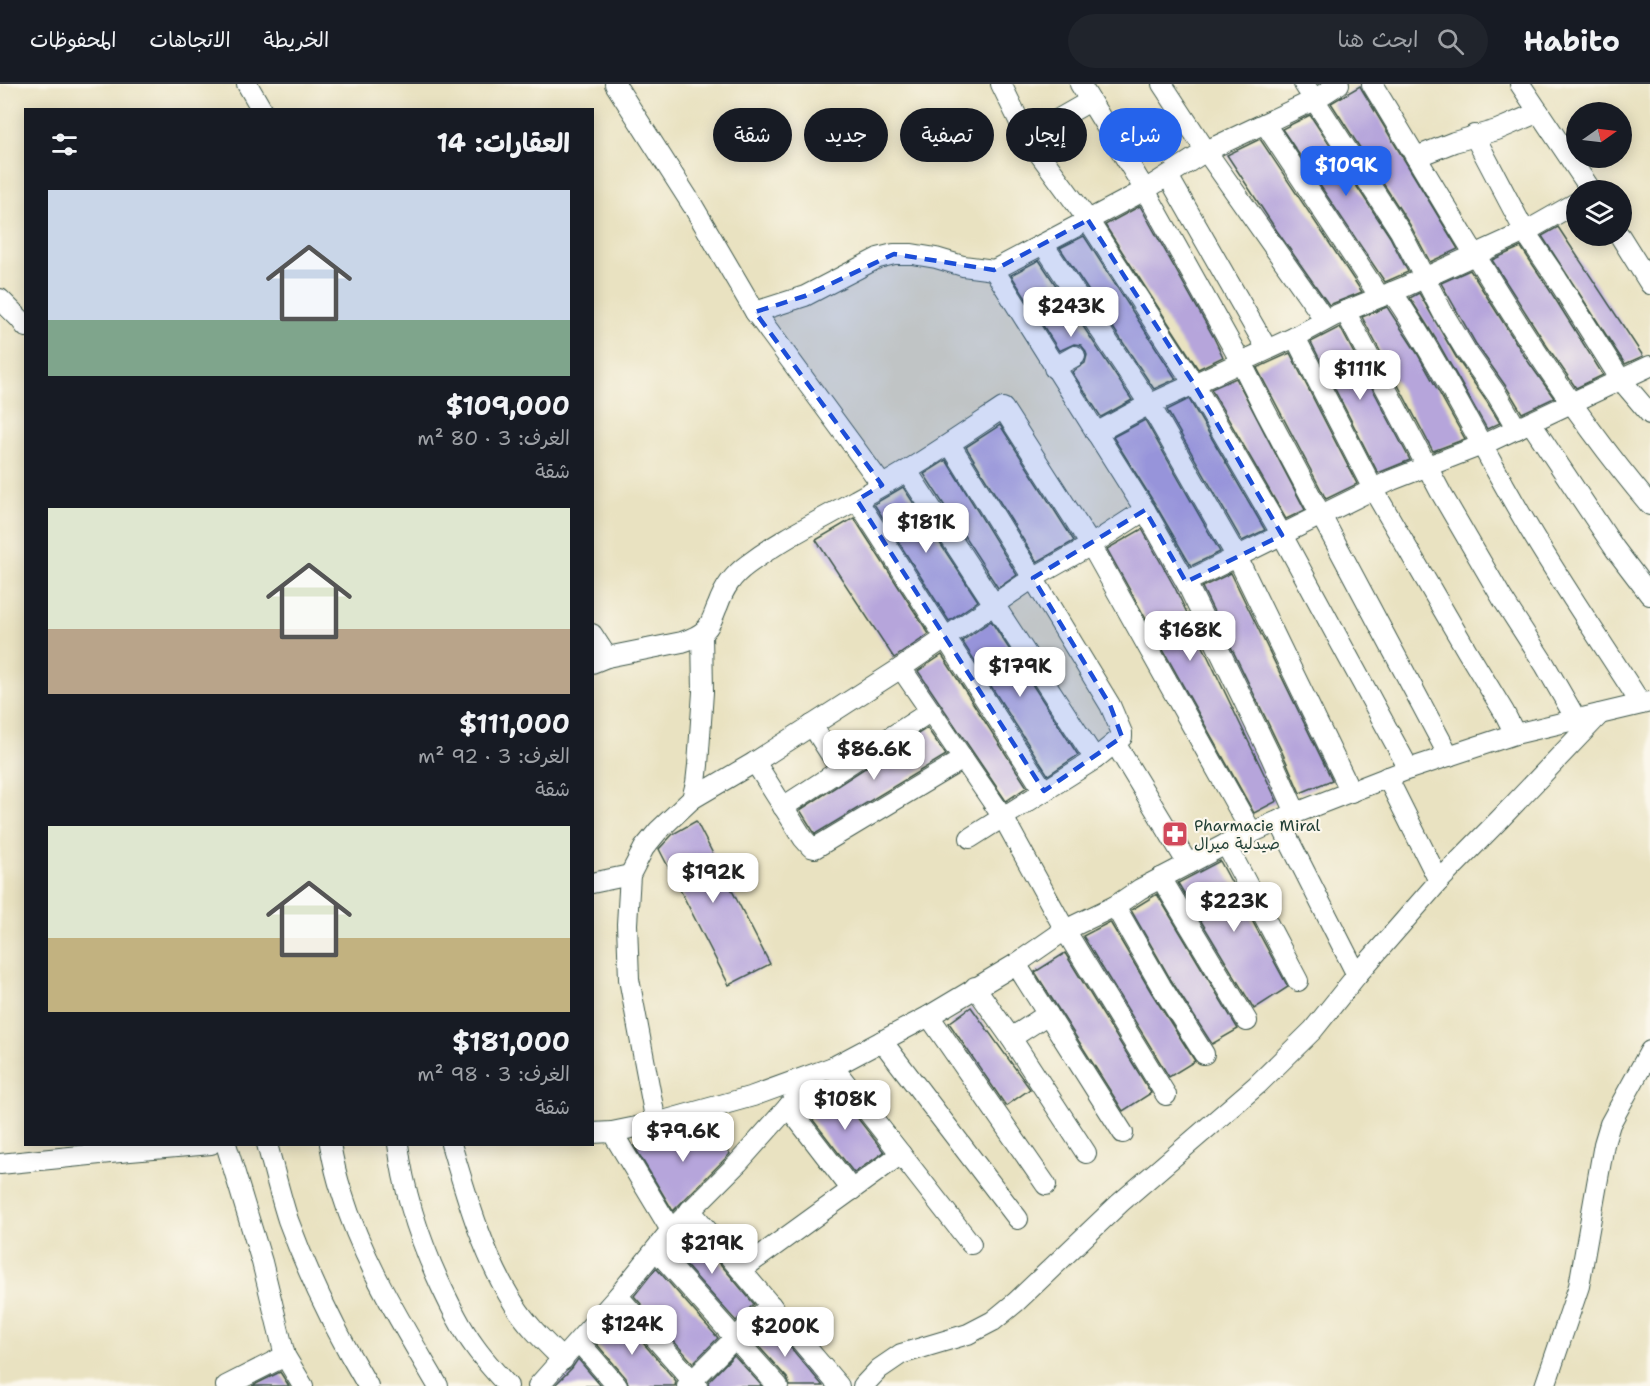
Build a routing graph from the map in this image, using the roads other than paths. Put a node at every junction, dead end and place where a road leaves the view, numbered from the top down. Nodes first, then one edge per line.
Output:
1 (247, 84) edge
2 (615, 84) edge
3 (1001, 84) edge
4 (1162, 84) edge
5 (1340, 84) edge
6 (1372, 84) edge
7 (1520, 84) edge
8 (1085, 92) edge
9 (1309, 92) edge
10 (261, 108) edge
11 (1013, 108) edge
12 (1064, 108) edge
13 (1539, 112) junction
14 (1265, 124) junction
15 (1474, 135) junction
16 (1206, 151) junction
17 (1416, 158) junction
18 (1046, 162) edge
19 (1168, 176) junction
20 (1584, 180) edge
21 (1145, 190) junction
22 (1566, 209) edge
23 (1088, 220) junction
24 (1525, 232) junction
25 (1043, 244) junction
26 (1626, 246) edge
27 (1474, 255) junction
28 (994, 270) junction
29 (1426, 276) junction
30 (1650, 284) edge
31 (1386, 295) junction
32 (0, 299) edge
33 (1345, 311) junction
34 (755, 312) junction
35 (1325, 320) junction
36 (24, 325) edge
37 (1295, 337) junction
38 (1267, 349) junction
39 (1075, 356) dead end
40 (1241, 362) junction
41 (1650, 366) edge
42 (1054, 368) junction
43 (1622, 380) junction
44 (1194, 384) junction
45 (1571, 403) junction
46 (1150, 405) junction
47 (1650, 414) edge
48 (1524, 426) junction
49 (1096, 433) junction
50 (950, 444) junction
51 (1482, 445) junction
52 (1427, 466) junction
53 (907, 471) junction
54 (882, 485) junction
55 (1373, 489) junction
56 (857, 500) junction
57 (1650, 505) edge
58 (1145, 510) junction
59 (1320, 515) junction
60 (1282, 536) junction
61 (1091, 545) junction
62 (1237, 557) junction
63 (1033, 578) junction
64 (1186, 582) junction
65 (1650, 595) edge
66 (994, 605) junction
67 (702, 633) junction
68 (945, 638) junction
69 (594, 640) edge
70 (600, 660) edge
71 (901, 668) junction
72 (1645, 703) edge
73 (931, 711) junction
74 (1600, 714) junction
75 (1576, 719) junction
76 (812, 725) junction
77 (1515, 734) junction
78 (1115, 743) junction
79 (1449, 756) junction
80 (963, 759) junction
81 (1095, 759) junction
82 (755, 762) junction
83 (840, 769) junction
84 (1409, 769) junction
85 (1387, 777) junction
86 (1044, 791) junction
87 (1351, 792) junction
88 (692, 799) junction
89 (783, 807) junction
90 (1003, 817) junction
91 (1287, 817) junction
92 (1252, 833) junction
93 (970, 838) dead end
94 (1226, 844) junction
95 (1188, 864) junction
96 (630, 875) junction
97 (1161, 878) junction
98 (1439, 880) junction
99 (594, 883) edge
100 (1115, 906) junction
101 (1065, 930) junction
102 (1016, 964) junction
103 (1356, 975) junction
104 (1298, 981) dead end
105 (975, 987) junction
106 (1048, 1014) junction
107 (928, 1016) junction
108 (1247, 1021) dead end
109 (1011, 1038) junction
110 (882, 1041) junction
111 (1650, 1051) edge
112 (1204, 1054) dead end
113 (833, 1067) junction
114 (813, 1075) junction
115 (1166, 1095) dead end
116 (788, 1107) junction
117 (656, 1123) junction
118 (612, 1132) junction
119 (594, 1133) edge
120 (1123, 1133) dead end
121 (188, 1146) edge
122 (227, 1146) edge
123 (268, 1146) edge
124 (330, 1146) edge
125 (398, 1146) edge
126 (452, 1146) edge
127 (901, 1154) junction
128 (1086, 1154) dead end
129 (0, 1164) edge
130 (1046, 1185) dead end
131 (852, 1190) junction
132 (690, 1210) junction
133 (1018, 1219) dead end
134 (671, 1230) junction
135 (971, 1244) dead end
136 (656, 1250) junction
137 (741, 1270) junction
138 (618, 1296) junction
139 (771, 1305) junction
140 (735, 1338) junction
141 (579, 1342) junction
142 (285, 1356) junction
143 (563, 1360) junction
144 (692, 1384) edge
145 (226, 1386) edge
146 (303, 1386) edge
147 (368, 1386) edge
148 (438, 1386) edge
149 (508, 1386) edge
150 (539, 1386) edge
151 (617, 1386) edge
152 (778, 1386) edge
153 (839, 1386) edge
154 (863, 1386) edge
155 (1545, 1386) edge

1 - 10 street
2 - 34 street
3 - 11 street
4 - 16 street
5 - 9 street
6 - 17 street
7 - 13 street
8 - 12 street
8 - 21 street
9 - 14 street
9 - 29 street
13 - 15 street
13 - 20 street
14 - 16 street
14 - 31 street
15 - 17 street
15 - 24 street
16 - 19 street
16 - 35 street
17 - 27 street
18 - 23 street
19 - 21 street
19 - 38 street
21 - 23 street
21 - 40 street
22 - 24 street
23 - 25 street
23 - 44 street
24 - 27 street
24 - 43 street
25 - 28 street
25 - 46 street
26 - 30 street
27 - 29 street
27 - 45 street
28 - 34 street
28 - 42 street
29 - 31 street
29 - 48 street
31 - 33 street
31 - 51 street
32 - 36 street
33 - 35 street
33 - 52 street
34 - 54 street
35 - 37 street
37 - 38 street
37 - 55 street
38 - 40 street
39 - 42 street
40 - 44 street
40 - 59 street
41 - 43 street
42 - 49 street
43 - 45 street
43 - 47 street
44 - 46 street
44 - 60 street
45 - 48 street
45 - 57 street
46 - 49 street
46 - 62 street
48 - 51 street
48 - 65 street
49 - 58 street
50 - 53 street
50 - 61 street
50 - 63 street
51 - 52 street
51 - 72 street
52 - 55 street
52 - 75 street
53 - 54 street
53 - 66 street
54 - 56 street
55 - 59 street
55 - 77 street
56 - 67 street
56 - 68 street
58 - 61 street
58 - 64 street
59 - 60 street
59 - 79 street
60 - 62 street
60 - 84 street
61 - 63 street
61 - 92 street
62 - 64 street
62 - 87 street
63 - 66 street
63 - 78 street
64 - 91 street
66 - 68 street
66 - 81 street
67 - 70 street
67 - 88 street
68 - 71 street
68 - 86 street
69 - 70 street
71 - 73 street
71 - 76 street
72 - 74 street
73 - 80 street
73 - 83 street
74 - 75 street
74 - 98 street
75 - 77 street
76 - 82 street
76 - 83 street
77 - 79 street
78 - 81 street
78 - 95 street
79 - 84 street
80 - 89 street
80 - 90 street
81 - 86 street
82 - 88 street
82 - 89 street
83 - 89 street
84 - 85 street
85 - 87 street
85 - 98 street
86 - 90 street
87 - 91 street
88 - 96 street
90 - 93 street
90 - 101 street
91 - 92 street
91 - 103 street
92 - 94 street
94 - 95 street
94 - 104 street
95 - 97 street
96 - 99 street
96 - 117 street
97 - 100 street
97 - 108 street
98 - 103 street
100 - 101 street
100 - 112 street
101 - 102 street
101 - 115 street
102 - 105 street
102 - 106 street
103 - 154 street
105 - 107 street
105 - 109 street
106 - 109 street
106 - 120 street
107 - 110 street
107 - 130 street
109 - 128 street
110 - 113 street
110 - 133 street
111 - 155 street
113 - 114 street
113 - 127 street
114 - 116 street
114 - 117 street
116 - 131 street
116 - 132 street
117 - 118 street
118 - 119 street
118 - 134 street
121 - 129 street
122 - 142 street
123 - 147 street
124 - 148 street
125 - 149 street
126 - 143 street
127 - 131 street
127 - 135 street
131 - 137 street
132 - 134 street
132 - 137 street
134 - 136 street
136 - 138 street
136 - 140 street
137 - 139 street
138 - 141 street
138 - 144 street
139 - 140 street
139 - 153 street
140 - 144 street
140 - 152 street
141 - 143 street
141 - 151 street
142 - 145 street
142 - 146 street
143 - 150 street

